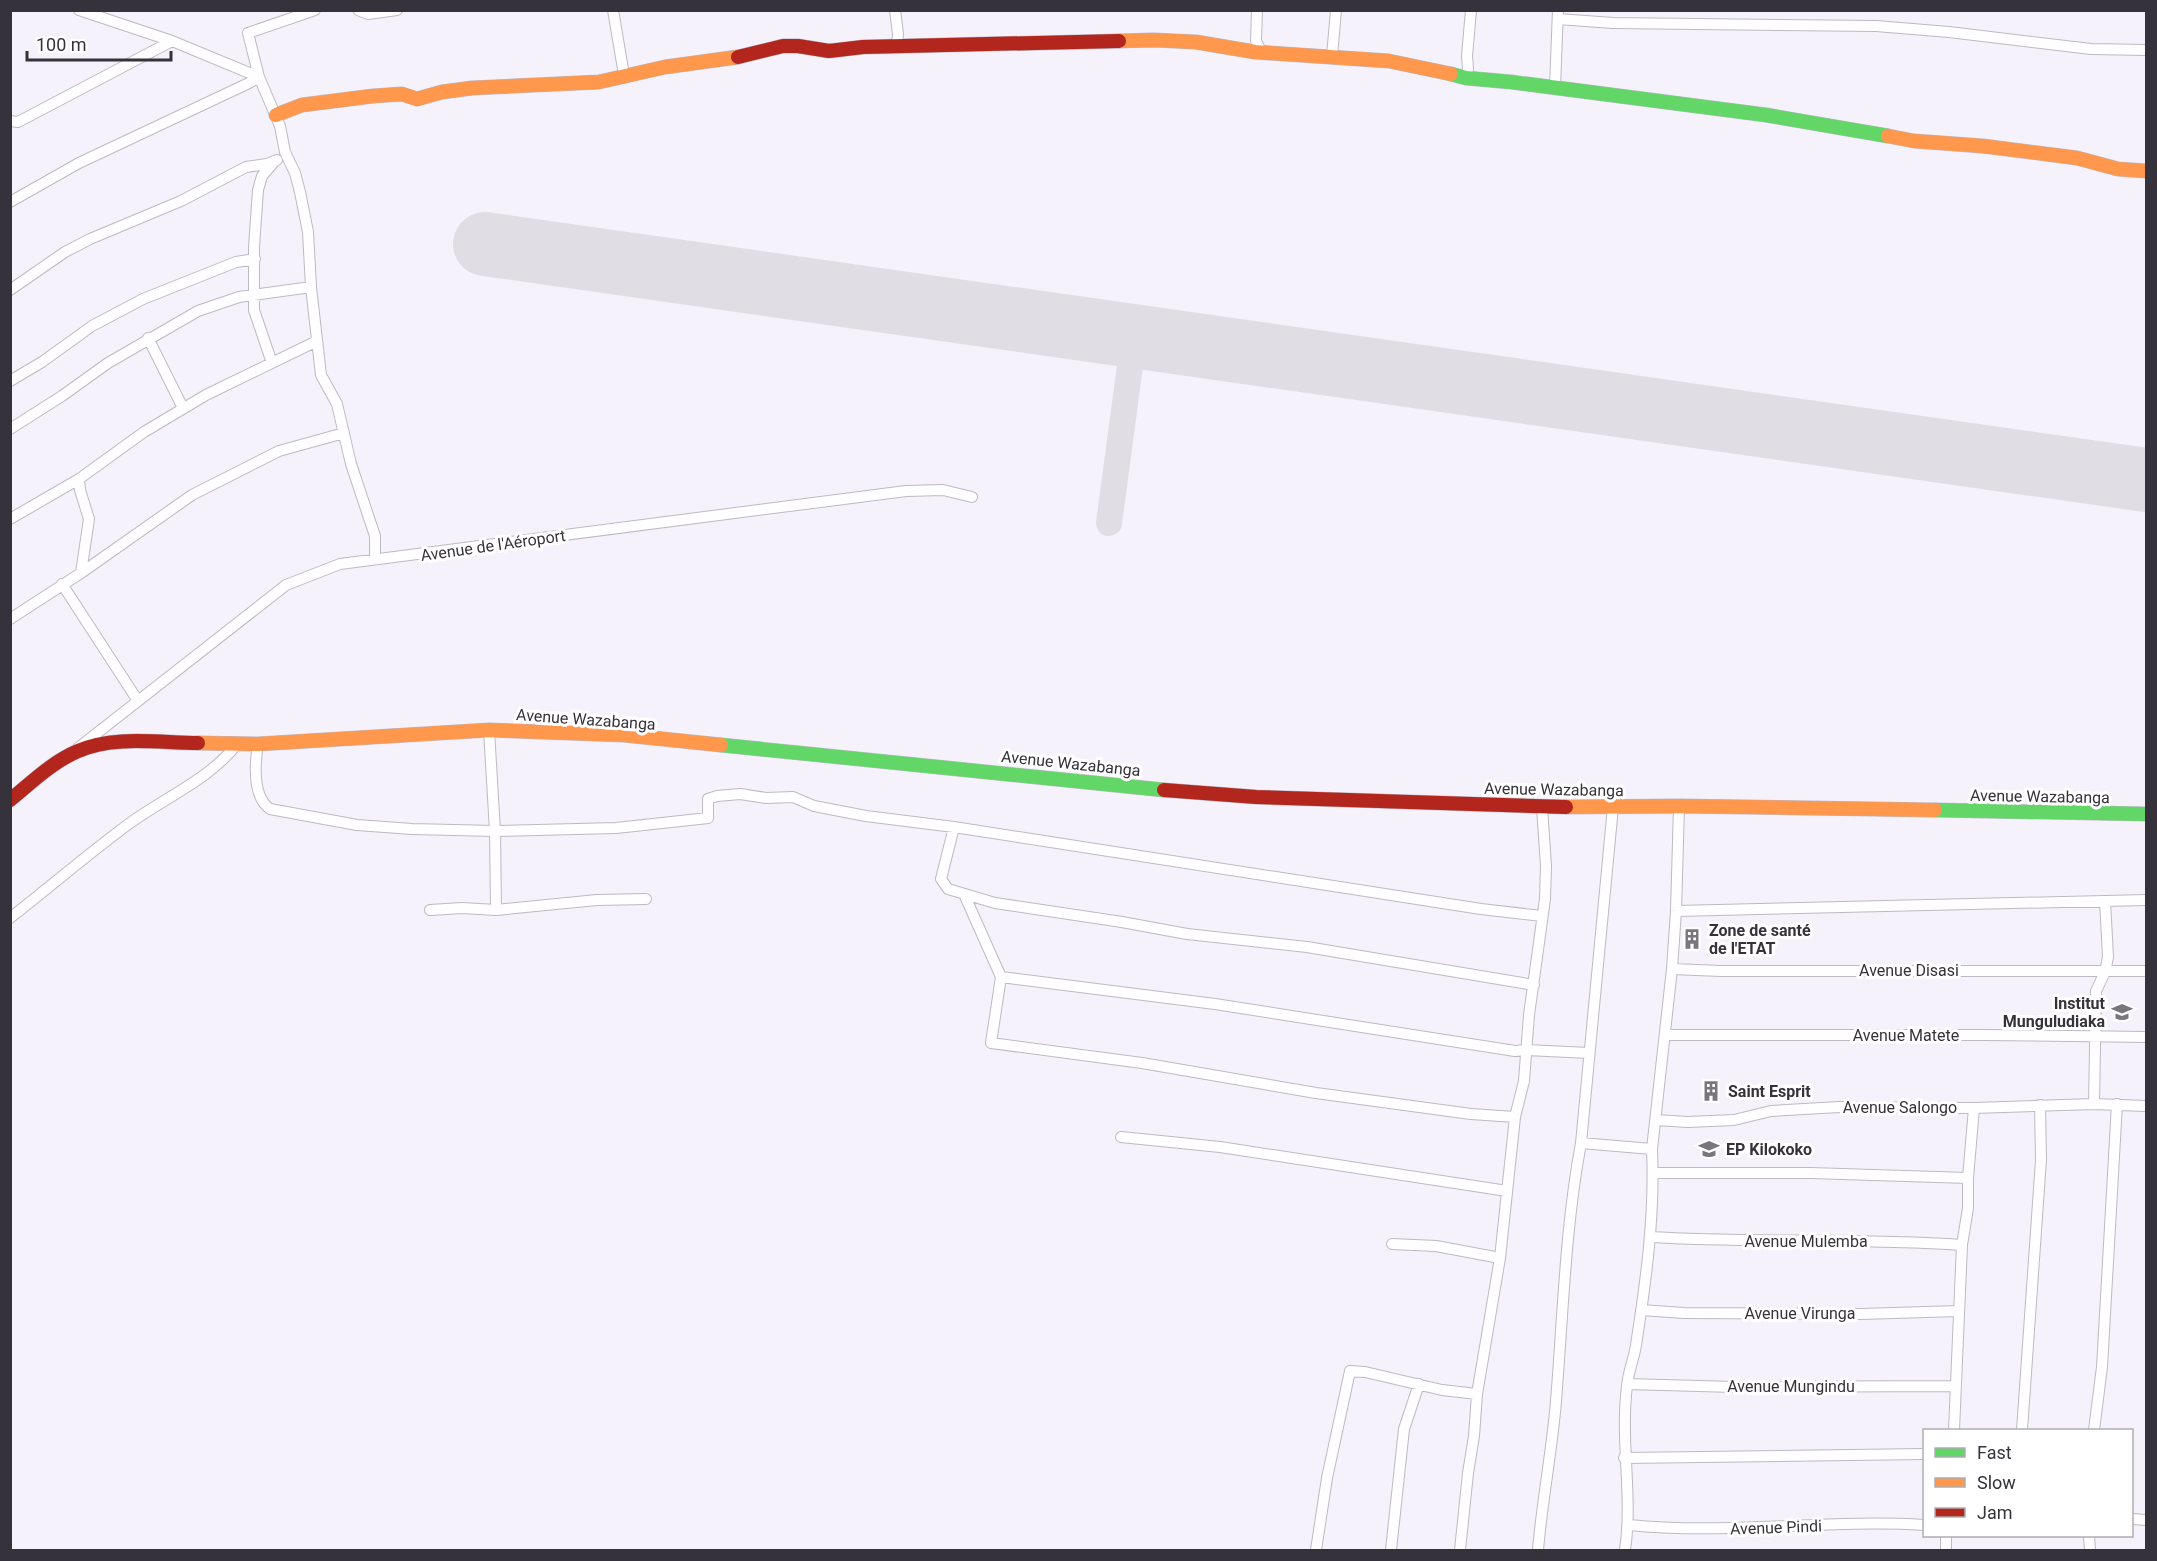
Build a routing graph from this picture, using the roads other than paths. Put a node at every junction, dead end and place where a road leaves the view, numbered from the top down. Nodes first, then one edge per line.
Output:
1 (80, 10) edge
2 (315, 10) edge
3 (358, 10) edge
4 (397, 10) edge
5 (614, 10) edge
6 (895, 10) edge
7 (1257, 10) edge
8 (1336, 10) edge
9 (1471, 10) edge
10 (1558, 15) edge
11 (172, 41) junction
12 (897, 47) junction
13 (2146, 50) edge
14 (1262, 52) junction
15 (1332, 56) junction
16 (624, 75) junction
17 (259, 76) junction
18 (1466, 78) junction
19 (1555, 87) junction
20 (276, 115) junction
21 (10, 121) edge
22 (281, 156) junction
23 (2146, 171) edge
24 (10, 202) edge
25 (255, 259) junction
26 (311, 287) junction
27 (10, 290) edge
28 (255, 294) junction
29 (148, 338) junction
30 (316, 341) junction
31 (272, 363) junction
32 (10, 381) edge
33 (183, 408) junction
34 (10, 429) edge
35 (344, 433) junction
36 (79, 479) junction
37 (972, 497) dead end
38 (10, 519) edge
39 (375, 559) junction
40 (81, 573) junction
41 (62, 585) junction
42 (10, 619) edge
43 (138, 701) junction
44 (489, 730) junction
45 (238, 743) junction
46 (258, 744) junction
47 (73, 752) junction
48 (10, 800) edge
49 (1679, 806) junction
50 (1542, 807) junction
51 (1613, 807) junction
52 (2146, 814) edge
53 (954, 827) junction
54 (495, 831) junction
55 (964, 894) junction
56 (646, 899) dead end
57 (2146, 900) edge
58 (2105, 901) junction
59 (430, 910) dead end
60 (496, 910) junction
61 (1676, 911) junction
62 (1542, 916) junction
63 (10, 918) edge
64 (1672, 969) junction
65 (2146, 971) edge
66 (2105, 972) junction
67 (1000, 977) junction
68 (1533, 985) junction
69 (1665, 1035) junction
70 (2096, 1036) junction
71 (2146, 1037) edge
72 (1527, 1050) junction
73 (1589, 1053) junction
74 (2094, 1104) junction
75 (2117, 1104) junction
76 (2040, 1105) junction
77 (2146, 1106) edge
78 (1974, 1108) junction
79 (1515, 1118) junction
80 (1656, 1120) junction
81 (1121, 1137) dead end
82 (1581, 1143) junction
83 (1652, 1149) junction
84 (1653, 1173) junction
85 (1968, 1178) junction
86 (1507, 1191) junction
87 (1650, 1237) junction
88 (1392, 1244) dead end
89 (1962, 1245) junction
90 (1500, 1258) junction
91 (1641, 1310) junction
92 (1959, 1311) junction
93 (1419, 1384) junction
94 (1627, 1384) junction
95 (1956, 1386) junction
96 (1477, 1394) junction
97 (1954, 1429) edge
98 (2022, 1429) edge
99 (2094, 1429) edge
100 (1923, 1454) edge
101 (1624, 1458) junction
102 (1629, 1525) junction
103 (1923, 1525) edge
104 (1316, 1551) edge
105 (1391, 1551) edge
106 (1460, 1551) edge
107 (1538, 1551) edge
108 (1625, 1551) edge

1 - 11 street
2 - 17 street
3 - 4 street
5 - 16 street
6 - 12 street
7 - 14 street
8 - 15 street
9 - 18 street
10 - 13 street
10 - 19 street
11 - 17 street
11 - 21 street
12 - 14 main road
12 - 16 main road
14 - 15 main road
15 - 18 main road
16 - 20 main road
17 - 20 street
17 - 24 street
18 - 19 main road
19 - 23 main road
20 - 22 street
22 - 25 street
22 - 26 street
22 - 27 street
25 - 28 street
25 - 32 street
26 - 28 street
26 - 30 street
28 - 29 street
28 - 31 street
29 - 33 street
29 - 34 street
30 - 31 street
30 - 35 street
31 - 33 street
33 - 36 street
35 - 39 street
35 - 40 street
36 - 38 street
36 - 40 street
37 - 39 street, Avenue de l'Aéroport
39 - 43 street, Avenue de l'Aéroport
40 - 41 street
41 - 42 street
41 - 43 street
43 - 47 street, Avenue de l'Aéroport
44 - 46 main road, Avenue Wazabanga
44 - 50 main road, Avenue Wazabanga
44 - 54 street
45 - 46 main road, Avenue Wazabanga
45 - 47 main road, Avenue Wazabanga
45 - 63 street
46 - 54 street
47 - 48 main road, Avenue Wazabanga
49 - 51 main road, Avenue Wazabanga
49 - 52 main road, Avenue Wazabanga
49 - 61 street
50 - 51 main road, Avenue Wazabanga
50 - 62 street
51 - 73 street
53 - 54 street
53 - 55 street
53 - 62 street
54 - 60 street
55 - 67 street
55 - 68 street
56 - 60 street
57 - 58 street
58 - 61 street
58 - 66 street
59 - 60 street
61 - 64 street
62 - 68 street
64 - 66 street, Avenue Disasi
64 - 69 street
65 - 66 street, Avenue Disasi
66 - 70 street
67 - 72 street
67 - 79 street
68 - 72 street
69 - 70 street, Avenue Matete
69 - 80 street
70 - 71 street, Avenue Matete
70 - 74 street
72 - 73 street
72 - 79 street
73 - 82 street
74 - 75 street, Avenue Salongo
74 - 76 street, Avenue Salongo
75 - 77 street, Avenue Salongo
75 - 99 street
76 - 78 street, Avenue Salongo
76 - 98 street
78 - 80 street, Avenue Salongo
78 - 85 street
79 - 86 street
80 - 83 street
81 - 86 street
82 - 83 street
82 - 107 street
83 - 84 street
84 - 85 street
84 - 87 street
85 - 89 street
86 - 90 street
87 - 89 street, Avenue Mulemba
87 - 91 street
88 - 90 street
89 - 92 street
90 - 96 street
91 - 92 street, Avenue Virunga
91 - 94 street
92 - 95 street
93 - 96 street
93 - 104 street
93 - 105 street
94 - 95 street, Avenue Mungindu
94 - 101 street
95 - 97 street
96 - 106 street
100 - 101 street
101 - 102 street
102 - 103 street, Avenue Pindi
102 - 108 street

